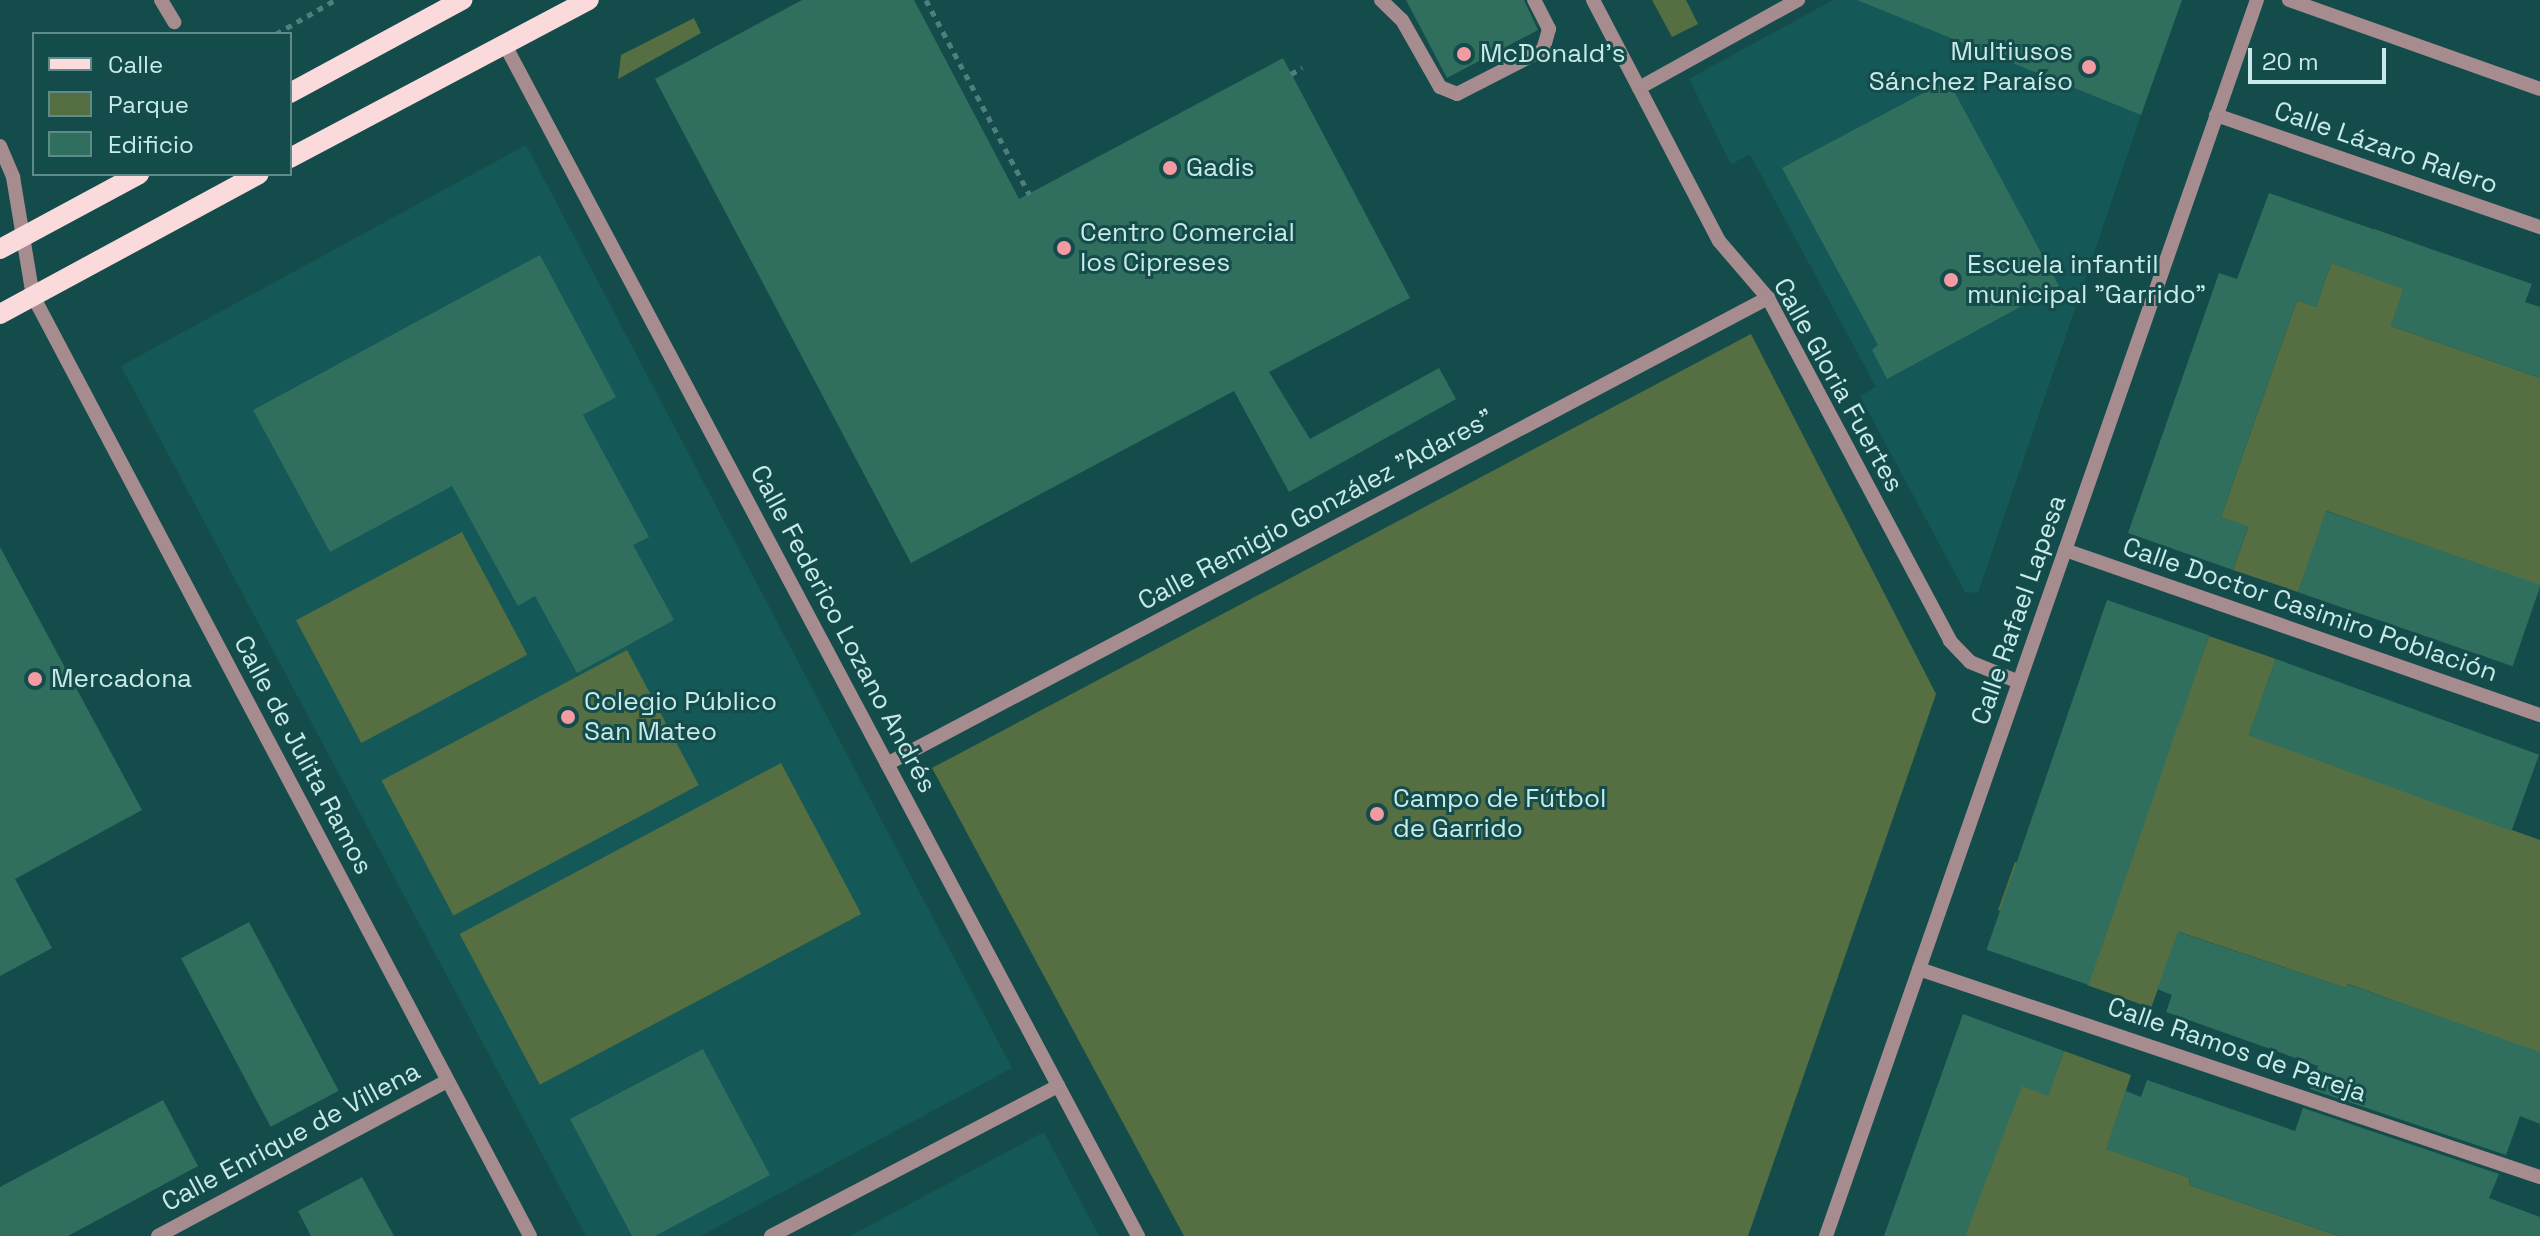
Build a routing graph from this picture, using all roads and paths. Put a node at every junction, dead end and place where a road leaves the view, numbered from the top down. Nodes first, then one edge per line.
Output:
1 (161, 0) edge
2 (335, 0) edge
3 (462, 0) edge
4 (589, 0) edge
5 (926, 0) edge
6 (1381, 0) edge
7 (1534, 0) edge
8 (1593, 0) edge
9 (1798, 0) edge
10 (2257, 0) edge
11 (2289, 0) edge
12 (174, 22) dead end
13 (279, 32) edge
14 (505, 45) junction
15 (1302, 68) dead end
16 (1291, 74) dead end
17 (1639, 88) junction
18 (2540, 89) edge
19 (292, 92) edge
20 (2216, 115) junction
21 (0, 146) edge
22 (292, 157) edge
23 (135, 176) edge
24 (255, 176) edge
25 (1029, 194) dead end
26 (2540, 227) edge
27 (26, 235) junction
28 (0, 249) edge
29 (33, 296) junction
30 (1768, 298) junction
31 (0, 314) edge
32 (2065, 550) junction
33 (2019, 682) junction
34 (2540, 715) edge
35 (887, 764) junction
36 (1919, 969) junction
37 (447, 1081) junction
38 (1058, 1086) junction
39 (2540, 1177) edge
40 (158, 1236) edge
41 (530, 1236) edge
42 (771, 1236) edge
43 (1138, 1236) edge
44 (1826, 1236) edge

1 - 12 street
2 - 13 path
3 - 19 main road
4 - 14 main road
5 - 25 path
6 - 7 street
8 - 17 street, Calle Gloria Fuertes
9 - 17 street
10 - 20 street, Calle Rafael Lapesa
11 - 18 street
14 - 22 main road
14 - 35 street, Calle Federico Lozano Andrés
15 - 16 path
17 - 30 street, Calle Gloria Fuertes
20 - 26 street, Calle Lázaro Ralero
20 - 32 street, Calle Rafael Lapesa
21 - 27 street
23 - 27 main road
24 - 29 main road
27 - 28 main road
27 - 29 street
29 - 31 main road
29 - 37 street, Calle de Julita Ramos
30 - 33 street, Calle Gloria Fuertes
30 - 35 street, Calle Remigio González "Adares"
32 - 33 street, Calle Rafael Lapesa
32 - 34 street, Calle Doctor Casimiro Población
33 - 36 street, Calle Rafael Lapesa
35 - 38 street, Calle Federico Lozano Andrés
36 - 39 street, Calle Ramos de Pareja
36 - 44 street, Calle Rafael Lapesa
37 - 40 street, Calle Enrique de Villena
37 - 41 street, Calle de Julita Ramos
38 - 42 street
38 - 43 street, Calle Federico Lozano Andrés

